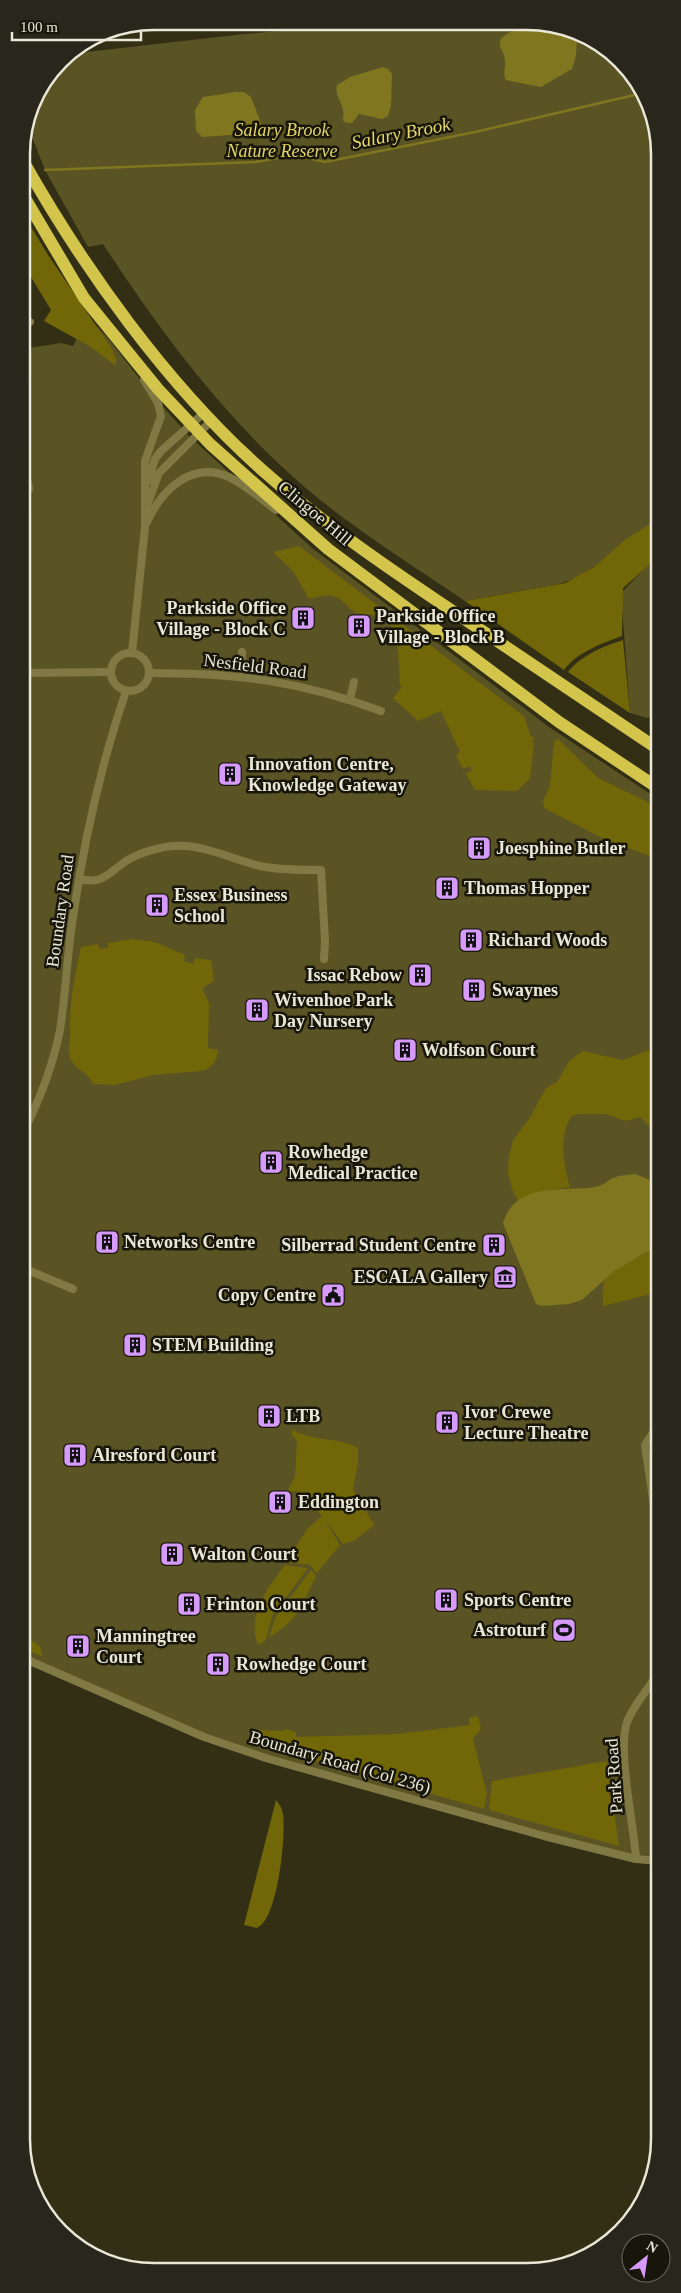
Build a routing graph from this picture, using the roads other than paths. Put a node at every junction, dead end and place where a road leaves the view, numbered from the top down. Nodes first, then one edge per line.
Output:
1 (30, 172) edge
2 (30, 207) edge
3 (121, 346) junction
4 (208, 416) junction
5 (194, 429) junction
6 (144, 495) junction
7 (146, 511) junction
8 (145, 527) junction
9 (316, 540) junction
10 (242, 652) dead end
11 (132, 653) junction
12 (111, 672) junction
13 (30, 673) edge
14 (150, 673) junction
15 (240, 676) junction
16 (354, 682) dead end
17 (126, 691) junction
18 (350, 699) junction
19 (382, 711) dead end
20 (651, 744) edge
21 (651, 783) edge
22 (79, 879) junction
23 (324, 959) dead end
24 (30, 1120) edge
25 (30, 1271) edge
26 (73, 1289) dead end
27 (651, 1436) edge
28 (651, 1486) edge
29 (30, 1661) edge
30 (651, 1685) edge
31 (636, 1858) junction
32 (651, 1860) edge

1 - 4 main road, Clingoe Hill
2 - 3 main road, Clingoe Hill
3 - 5 main road, Clingoe Hill
3 - 6 street
4 - 5 street
4 - 5 street
4 - 20 main road, Clingoe Hill
5 - 6 street
5 - 7 street
5 - 9 main road, Clingoe Hill
6 - 7 street
7 - 8 street
8 - 9 street
8 - 11 street
9 - 21 main road, Clingoe Hill
10 - 15 street
11 - 12 street
11 - 14 street
12 - 13 street
12 - 17 street
14 - 15 street, Nesfield Road
14 - 17 street
15 - 18 street, Nesfield Road
16 - 18 street
17 - 22 street, Boundary Road
18 - 19 street, Nesfield Road
22 - 23 street
22 - 24 street, Boundary Road
25 - 26 street
27 - 28 street
29 - 31 street, Boundary Road (Col 236)
30 - 31 street, Park Road
31 - 32 street, Boundary Road (Col 236)

